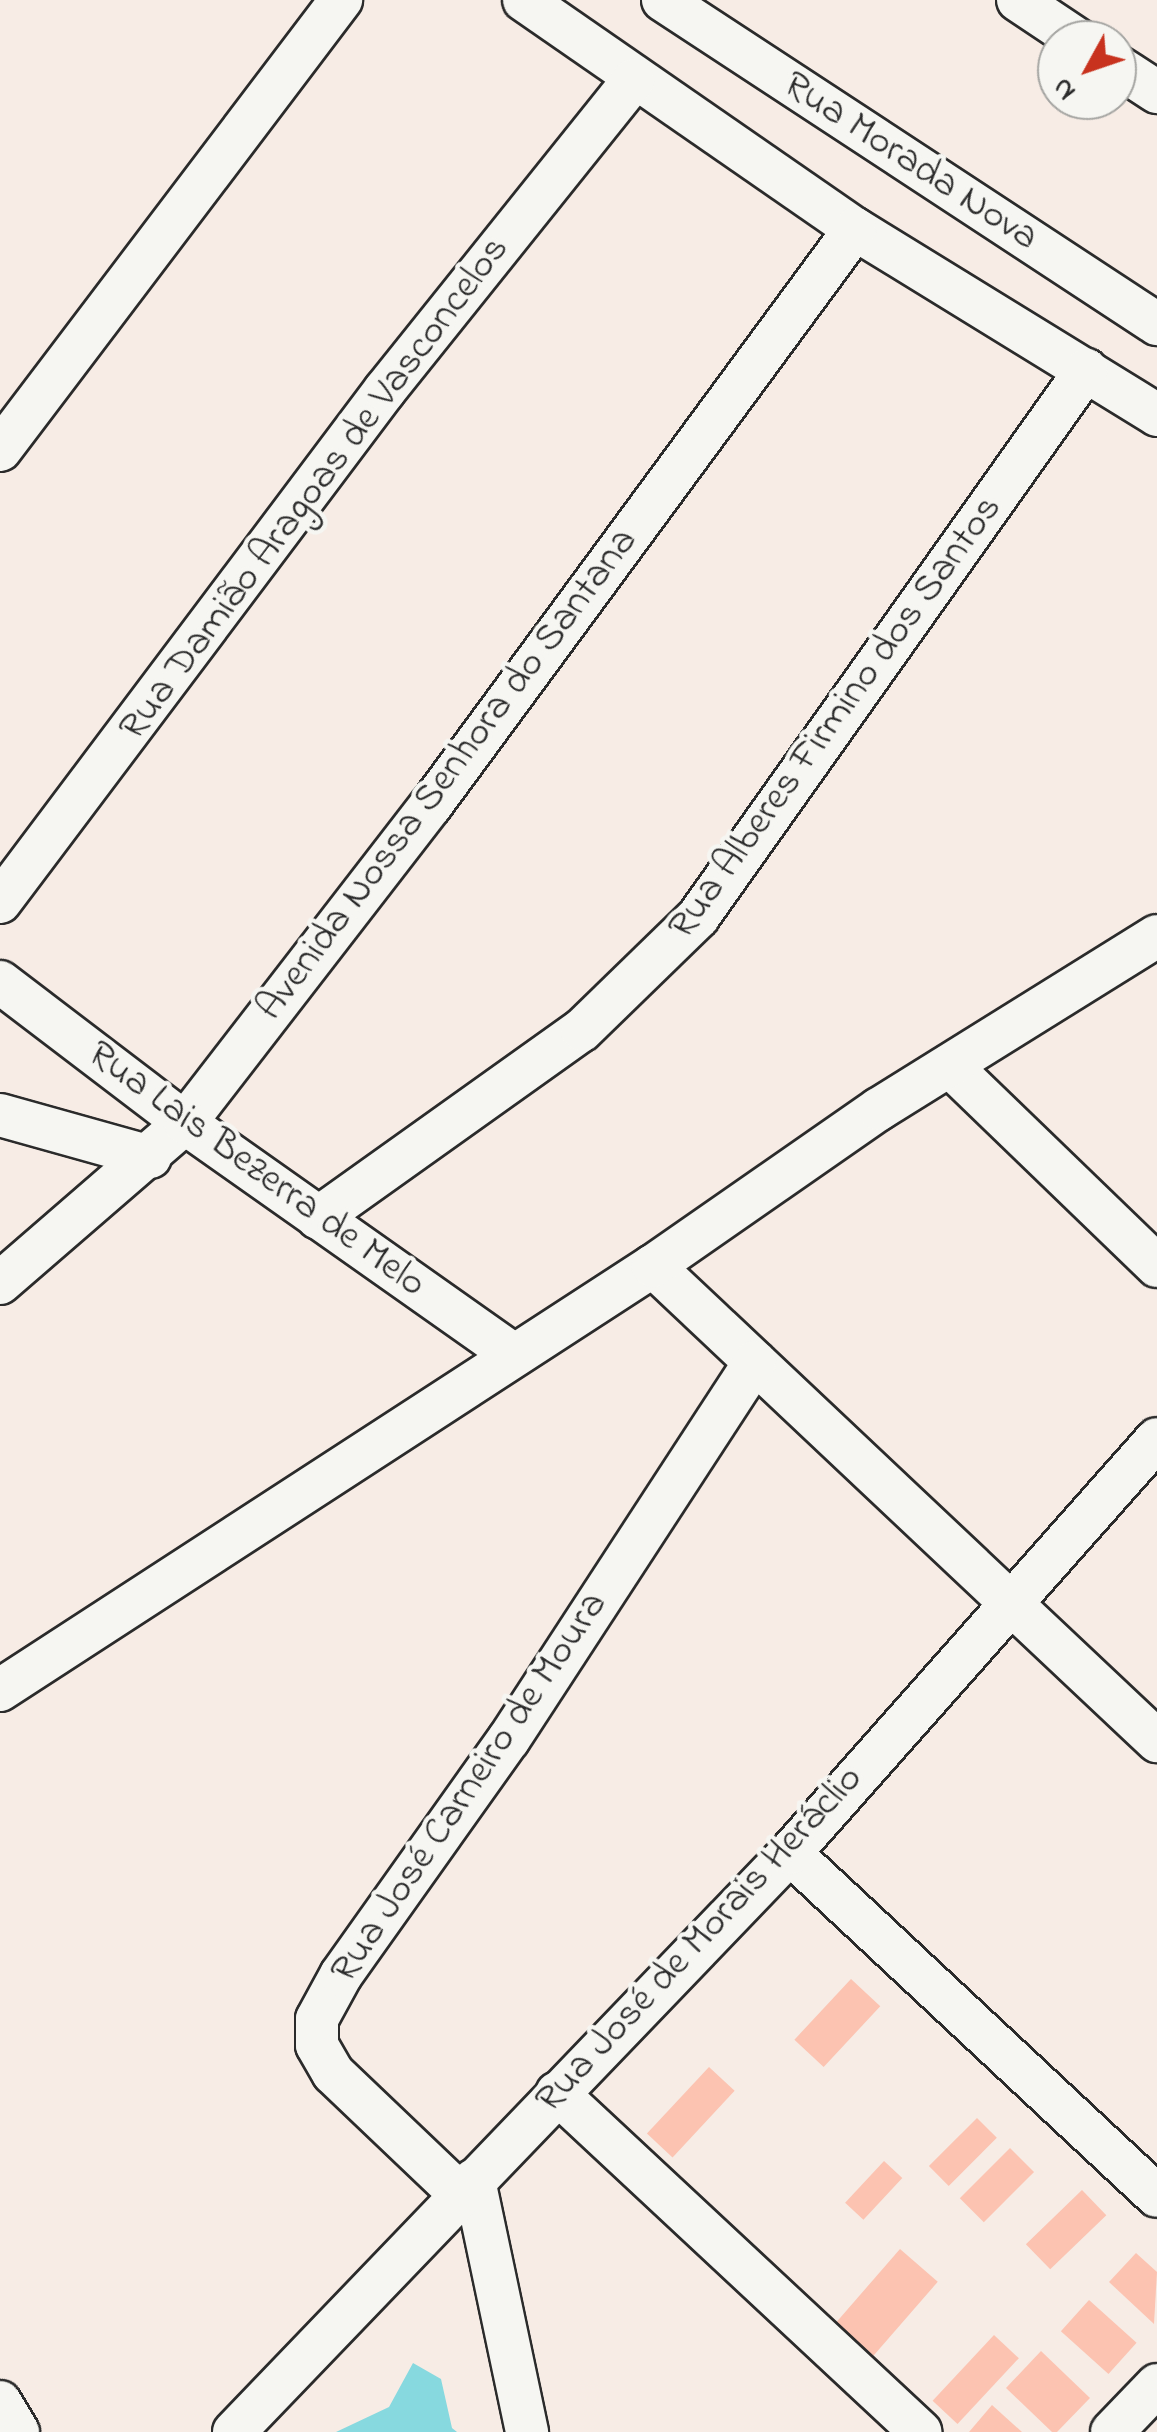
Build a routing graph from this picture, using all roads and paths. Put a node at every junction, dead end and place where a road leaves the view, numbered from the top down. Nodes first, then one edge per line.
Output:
1 (341, 0) edge
2 (524, 0) edge
3 (662, 0) edge
4 (1018, 0) edge
5 (1048, 20) edge
6 (634, 80) junction
7 (855, 229) junction
8 (1157, 324) edge
9 (1086, 370) junction
10 (1157, 415) edge
11 (0, 450) edge
12 (0, 902) edge
13 (1157, 936) edge
14 (0, 982) edge
15 (950, 1066) junction
16 (0, 1114) edge
17 (185, 1123) junction
18 (150, 1158) junction
19 (318, 1218) junction
20 (654, 1266) junction
21 (1157, 1266) edge
22 (0, 1283) edge
23 (514, 1355) junction
24 (755, 1362) junction
25 (1157, 1440) edge
26 (1008, 1602) junction
27 (0, 1690) edge
28 (1157, 1741) edge
29 (790, 1853) junction
30 (557, 2093) junction
31 (467, 2187) junction
32 (1157, 2196) edge
33 (1157, 2385) edge
34 (0, 2402) edge
35 (18, 2432) edge
36 (234, 2432) edge
37 (526, 2432) edge
38 (921, 2432) edge
39 (1112, 2432) edge

1 - 11 street
2 - 6 street
3 - 8 street, Rua Morada Nova
4 - 5 street
6 - 7 street
6 - 12 street, Rua Damião Aragoas de Vasconcelos
7 - 9 street
7 - 17 street, Avenida Nossa Senhora do Santana
9 - 10 street
9 - 19 street, Rua Alberes Firmino dos Santos
13 - 15 street
14 - 17 street, Rua Lais Bezerra de Melo
15 - 20 street
15 - 21 street
16 - 18 street
17 - 18 street, Avenida Nossa Senhora do Santana
17 - 19 street, Rua Lais Bezerra de Melo
18 - 22 street, Avenida Nossa Senhora do Santana
19 - 23 street, Rua Lais Bezerra de Melo
20 - 23 street
20 - 24 street
23 - 27 street
24 - 26 street
24 - 31 street, Rua José Carneiro de Moura
25 - 26 street, Rua José de Morais Heráclio
26 - 28 street
26 - 29 street, Rua José de Morais Heráclio
29 - 30 street, Rua José de Morais Heráclio
29 - 32 street
30 - 31 street, Rua José de Morais Heráclio
30 - 38 street
31 - 36 street, Rua José de Morais Heráclio
31 - 37 street
33 - 39 street
34 - 35 street

